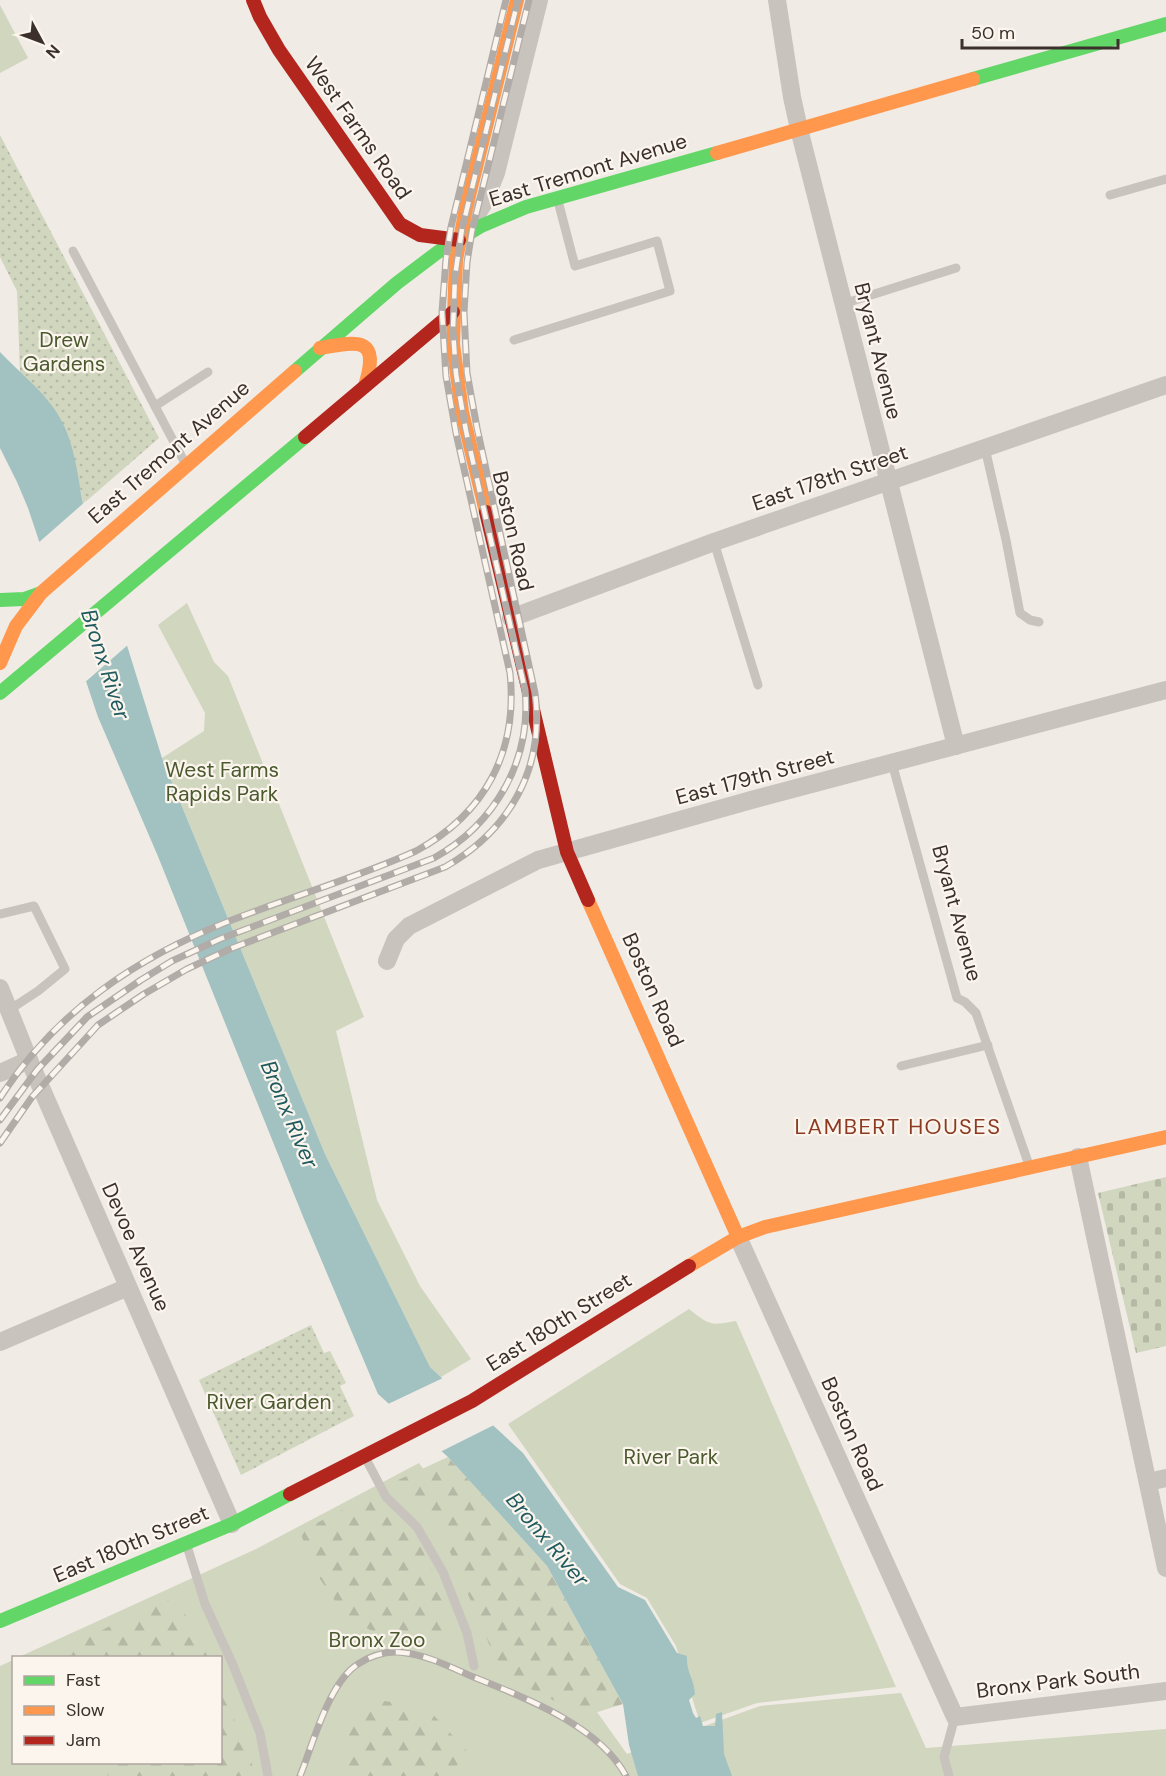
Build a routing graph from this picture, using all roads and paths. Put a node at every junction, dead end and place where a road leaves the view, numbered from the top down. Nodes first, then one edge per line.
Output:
1 (253, 0) edge
2 (517, 0) edge
3 (539, 0) edge
4 (777, 0) edge
5 (1166, 24) edge
6 (799, 129) junction
7 (1166, 179) edge
8 (1110, 195) dead end
9 (558, 198) junction
10 (459, 240) junction
11 (73, 251) dead end
12 (956, 268) dead end
13 (843, 304) junction
14 (453, 312) junction
15 (514, 340) dead end
16 (320, 348) junction
17 (208, 372) dead end
18 (1166, 385) edge
19 (365, 386) junction
20 (155, 406) junction
21 (985, 448) junction
22 (186, 465) junction
23 (888, 481) junction
24 (714, 542) junction
25 (41, 593) junction
26 (0, 600) edge
27 (511, 618) junction
28 (1039, 622) dead end
29 (0, 663) edge
30 (758, 685) dead end
31 (1166, 690) edge
32 (0, 693) edge
33 (956, 746) junction
34 (892, 763) junction
35 (567, 852) junction
36 (0, 914) edge
37 (387, 961) dead end
38 (0, 988) edge
39 (9, 1010) junction
40 (988, 1045) junction
41 (29, 1060) junction
42 (901, 1066) dead end
43 (0, 1073) edge
44 (1166, 1137) edge
45 (1078, 1157) junction
46 (1030, 1167) junction
47 (738, 1237) junction
48 (128, 1287) junction
49 (0, 1342) edge
50 (364, 1456) junction
51 (1166, 1478) edge
52 (1148, 1482) junction
53 (232, 1524) junction
54 (186, 1543) junction
55 (1166, 1568) edge
56 (0, 1621) edge
57 (474, 1666) dead end
58 (1166, 1691) edge
59 (955, 1717) junction
60 (268, 1776) edge
61 (949, 1776) edge

1 - 10 main road, West Farms Road
2 - 10 main road, Boston Road
3 - 10 street
4 - 6 street, Bryant Avenue
5 - 6 main road, East Tremont Avenue
6 - 9 main road, East Tremont Avenue
6 - 13 street, Bryant Avenue
7 - 8 lane
9 - 10 main road, East Tremont Avenue
9 - 15 lane
10 - 14 main road, Boston Road
10 - 16 main road, East Tremont Avenue
11 - 20 lane
12 - 13 lane
13 - 23 street, Bryant Avenue
14 - 19 main road
14 - 27 main road, Boston Road
16 - 19 main road
16 - 22 main road, East Tremont Avenue
17 - 20 lane
18 - 21 street, East 178th Street
19 - 32 main road
20 - 22 lane
21 - 23 street, East 178th Street
21 - 28 lane
22 - 25 main road, East Tremont Avenue
23 - 24 street, East 178th Street
23 - 33 street, Bryant Avenue
24 - 27 street, East 178th Street
24 - 30 lane
25 - 26 main road
25 - 29 main road, East Tremont Avenue
27 - 35 main road, Boston Road
31 - 33 street, East 179th Street
33 - 34 street, East 179th Street
34 - 35 street, East 179th Street
34 - 40 lane, Bryant Avenue
35 - 37 street, East 179th Street
35 - 47 main road, Boston Road
36 - 39 lane
38 - 39 street, Devoe Avenue
39 - 41 street, Devoe Avenue
40 - 42 lane
40 - 46 lane, Bryant Avenue
41 - 43 street
41 - 48 street, Devoe Avenue
44 - 45 main road, East 180th Street
45 - 46 main road, East 180th Street
45 - 52 street
46 - 47 main road, East 180th Street
47 - 50 main road, East 180th Street
47 - 59 street, Boston Road
48 - 49 street
48 - 53 street, Devoe Avenue
50 - 53 main road, East 180th Street
50 - 57 lane
51 - 52 street
52 - 55 street
53 - 54 main road, East 180th Street
54 - 56 main road, East 180th Street
54 - 60 lane
58 - 59 street, Bronx Park South
59 - 61 lane

